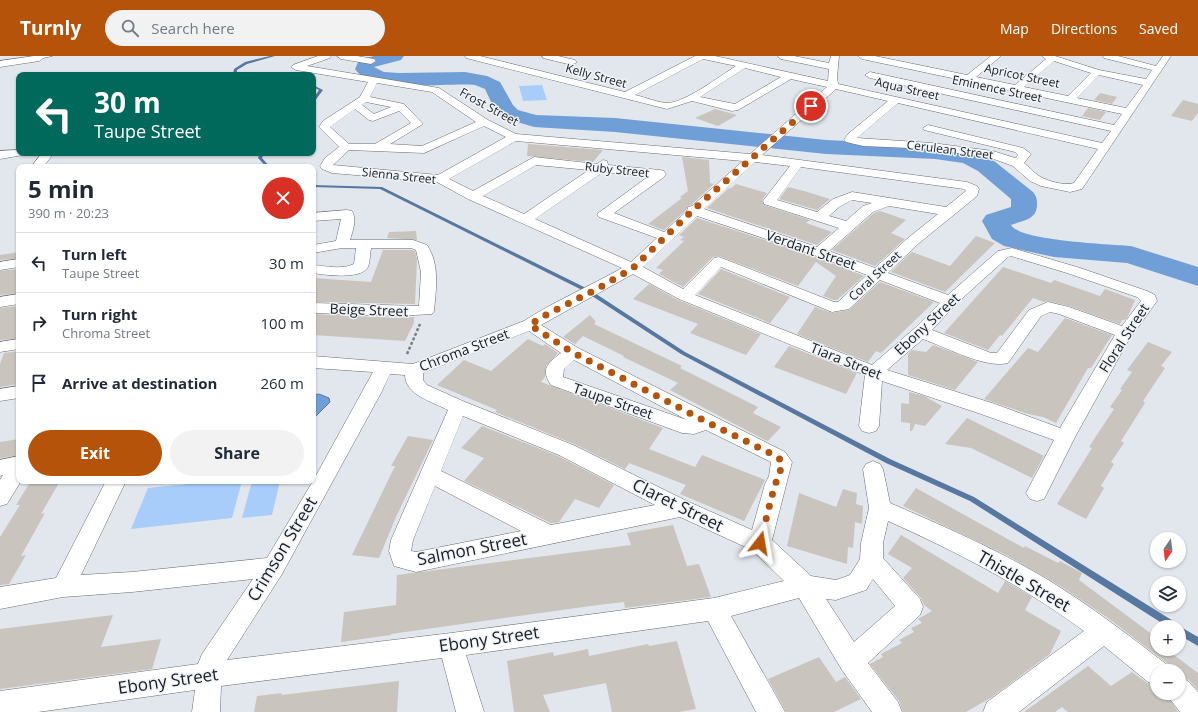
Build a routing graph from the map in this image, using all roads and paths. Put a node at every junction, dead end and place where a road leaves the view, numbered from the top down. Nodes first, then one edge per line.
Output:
1 (50, 56) edge
2 (327, 56) edge
3 (341, 56) edge
4 (469, 56) edge
5 (504, 56) edge
6 (546, 56) edge
7 (702, 56) edge
8 (781, 56) edge
9 (835, 56) edge
10 (862, 56) edge
11 (996, 56) edge
12 (1107, 56) edge
13 (1167, 56) edge
14 (41, 57) edge
15 (874, 57) edge
16 (1049, 57) edge
17 (929, 60) dead end
18 (371, 61) dead end
19 (489, 61) junction
20 (572, 62) dead end
21 (0, 64) edge
22 (744, 65) junction
23 (833, 67) junction
24 (918, 67) junction
25 (1158, 69) junction
26 (1097, 72) junction
27 (870, 75) junction
28 (789, 76) junction
29 (969, 78) junction
30 (374, 80) junction
31 (1149, 83) junction
32 (834, 86) junction
33 (1017, 88) junction
34 (866, 93) junction
35 (625, 96) junction
36 (690, 98) junction
37 (1071, 99) junction
38 (895, 100) junction
39 (360, 102) junction
40 (401, 108) junction
41 (946, 111) junction
42 (1129, 112) junction
43 (484, 122) junction
44 (928, 128) junction
45 (1118, 128) junction
46 (514, 137) junction
47 (910, 145) junction
48 (346, 147) junction
49 (377, 147) junction
50 (618, 147) junction
51 (1105, 147) junction
52 (16, 153) edge
53 (0, 156) edge
54 (46, 156) edge
55 (754, 158) junction
56 (798, 163) junction
57 (1017, 163) junction
58 (39, 164) edge
59 (599, 169) junction
60 (905, 177) joint
61 (440, 179) junction
62 (473, 196) junction
63 (887, 202) junction
64 (693, 210) junction
65 (950, 212) junction
66 (316, 217) edge
67 (820, 217) junction
68 (526, 219) junction
69 (848, 226) junction
70 (666, 237) junction
71 (342, 244) junction
72 (364, 244) junction
73 (316, 248) edge
74 (820, 252) junction
75 (1003, 254) joint
76 (16, 263) edge
77 (0, 266) edge
78 (633, 268) junction
79 (316, 269) edge
80 (879, 274) junction
81 (685, 296) junction
82 (16, 299) edge
83 (950, 300) junction
84 (0, 302) edge
85 (316, 308) edge
86 (426, 311) junction
87 (530, 325) junction
88 (921, 332) junction
89 (1126, 333) junction
90 (16, 344) edge
91 (0, 347) edge
92 (572, 352) junction
93 (316, 362) edge
94 (399, 369) junction
95 (874, 372) junction
96 (16, 392) edge
97 (0, 395) edge
98 (458, 407) junction
99 (707, 422) junction
100 (869, 426) dead end
101 (1065, 437) junction
102 (16, 466) edge
103 (0, 468) edge
104 (873, 469) dead end
105 (16, 471) edge
106 (429, 474) junction
107 (114, 484) edge
108 (1037, 493) dead end
109 (0, 498) edge
110 (681, 508) junction
111 (880, 508) junction
112 (547, 534) junction
113 (760, 543) junction
114 (871, 561) junction
115 (274, 567) junction
116 (805, 586) junction
117 (63, 587) junction
118 (0, 598) edge
119 (714, 609) junction
120 (1104, 631) junction
121 (451, 645) junction
122 (851, 661) junction
123 (1150, 667) edge
124 (209, 675) junction
125 (1186, 698) edge
126 (0, 704) edge
127 (206, 712) edge
128 (470, 712) edge
129 (770, 712) edge
130 (888, 712) edge
131 (997, 712) edge
132 (1198, 712) edge

1 - 14 lane
2 - 30 street, Frost Street
3 - 18 street
4 - 19 street, Kelly Street
5 - 19 street
6 - 20 street
7 - 22 street, Aqua Street
7 - 35 street
8 - 23 street
9 - 23 street
10 - 15 street, Apricot Street
11 - 29 street
12 - 25 street
13 - 25 street, Cerulean Street
14 - 21 street
15 - 24 street, Apricot Street
15 - 27 street
16 - 26 street
16 - 33 street
17 - 24 street
19 - 35 street, Kelly Street
22 - 28 street, Aqua Street
22 - 36 street
23 - 32 street
24 - 29 street, Apricot Street
25 - 31 street, Cerulean Street
26 - 31 street
26 - 37 street
27 - 34 street
27 - 45 street, Eminence Street
28 - 32 street, Aqua Street
28 - 36 street
29 - 33 street, Apricot Street
30 - 39 street
30 - 43 street, Frost Street
31 - 42 street, Cerulean Street
32 - 34 street, Aqua Street
32 - 55 street, Chroma Street
33 - 37 street, Apricot Street
34 - 38 street, Aqua Street
35 - 36 street, Kelly Street
37 - 42 street, Apricot Street
38 - 41 street, Aqua Street
38 - 47 street, Cerulean Street
39 - 40 street
39 - 40 street
39 - 48 street
40 - 49 street
41 - 44 street
41 - 51 street, Aqua Street
42 - 45 street, Cerulean Street
43 - 46 street, Frost Street
43 - 49 street
44 - 47 street
44 - 57 street
45 - 51 street, Cerulean Street
46 - 50 street, Frost Street
46 - 61 street
47 - 57 street, Cerulean Street
48 - 49 street
48 - 61 street, Sienna Street
50 - 55 street, Frost Street
50 - 59 street
51 - 57 street, Cerulean Street
52 - 53 street
54 - 58 street
55 - 56 street, Frost Street
55 - 64 street, Chroma Street
56 - 60 street, Frost Street
56 - 67 street
59 - 62 street, Ruby Street
59 - 68 street
59 - 70 street, Ruby Street
60 - 65 street, Coral Street
61 - 62 street, Sienna Street
62 - 68 street, Sienna Street
63 - 65 street
63 - 67 street
63 - 69 street
64 - 70 street, Chroma Street
64 - 74 street, Verdant Street
65 - 80 street, Coral Street
66 - 71 street
67 - 69 street
68 - 78 street, Sienna Street
69 - 74 street
70 - 78 street, Chroma Street
71 - 72 street
71 - 73 street
72 - 79 street
72 - 86 street
74 - 80 street, Verdant Street
75 - 83 street, Ebony Street
75 - 89 street, Floral Street
76 - 77 street
78 - 81 street, Tiara Street
78 - 87 street, Chroma Street
80 - 81 street, Coral Street
80 - 83 street, Verdant Street
81 - 95 street, Tiara Street
82 - 84 street
83 - 88 street, Ebony Street
85 - 86 street, Beige Street
86 - 94 path
87 - 92 street, Taupe Street
87 - 94 street, Chroma Street
88 - 89 street
88 - 95 street, Ebony Street
89 - 101 street, Floral Street
90 - 91 street
92 - 99 street, Taupe Street
92 - 99 street, Taupe Street
93 - 94 street, Chroma Street
94 - 98 street, Claret Street
94 - 115 street, Crimson Street
95 - 100 street
95 - 101 street, Tiara Street
96 - 97 street
98 - 106 street, Salmon Street
98 - 110 street, Claret Street
99 - 113 street, Taupe Street
101 - 108 street, Floral Street
102 - 103 street
104 - 111 street, Ebony Street
105 - 109 street
106 - 112 street
106 - 112 street, Salmon Street
107 - 117 street
110 - 112 street, Salmon Street
110 - 113 street, Claret Street
111 - 114 street, Ebony Street
111 - 120 street, Thistle Street
113 - 116 street, Claret Street
114 - 116 street, Ebony Street
114 - 122 street
115 - 117 street
115 - 124 street, Crimson Street
116 - 119 street, Ebony Street
116 - 122 street, Claret Street
117 - 118 street
119 - 121 street, Ebony Street
119 - 129 street
120 - 123 street, Thistle Street
120 - 131 street
121 - 124 street, Ebony Street
121 - 128 street
122 - 130 street, Claret Street
124 - 126 street, Ebony Street
124 - 127 street, Crimson Street
125 - 132 street

